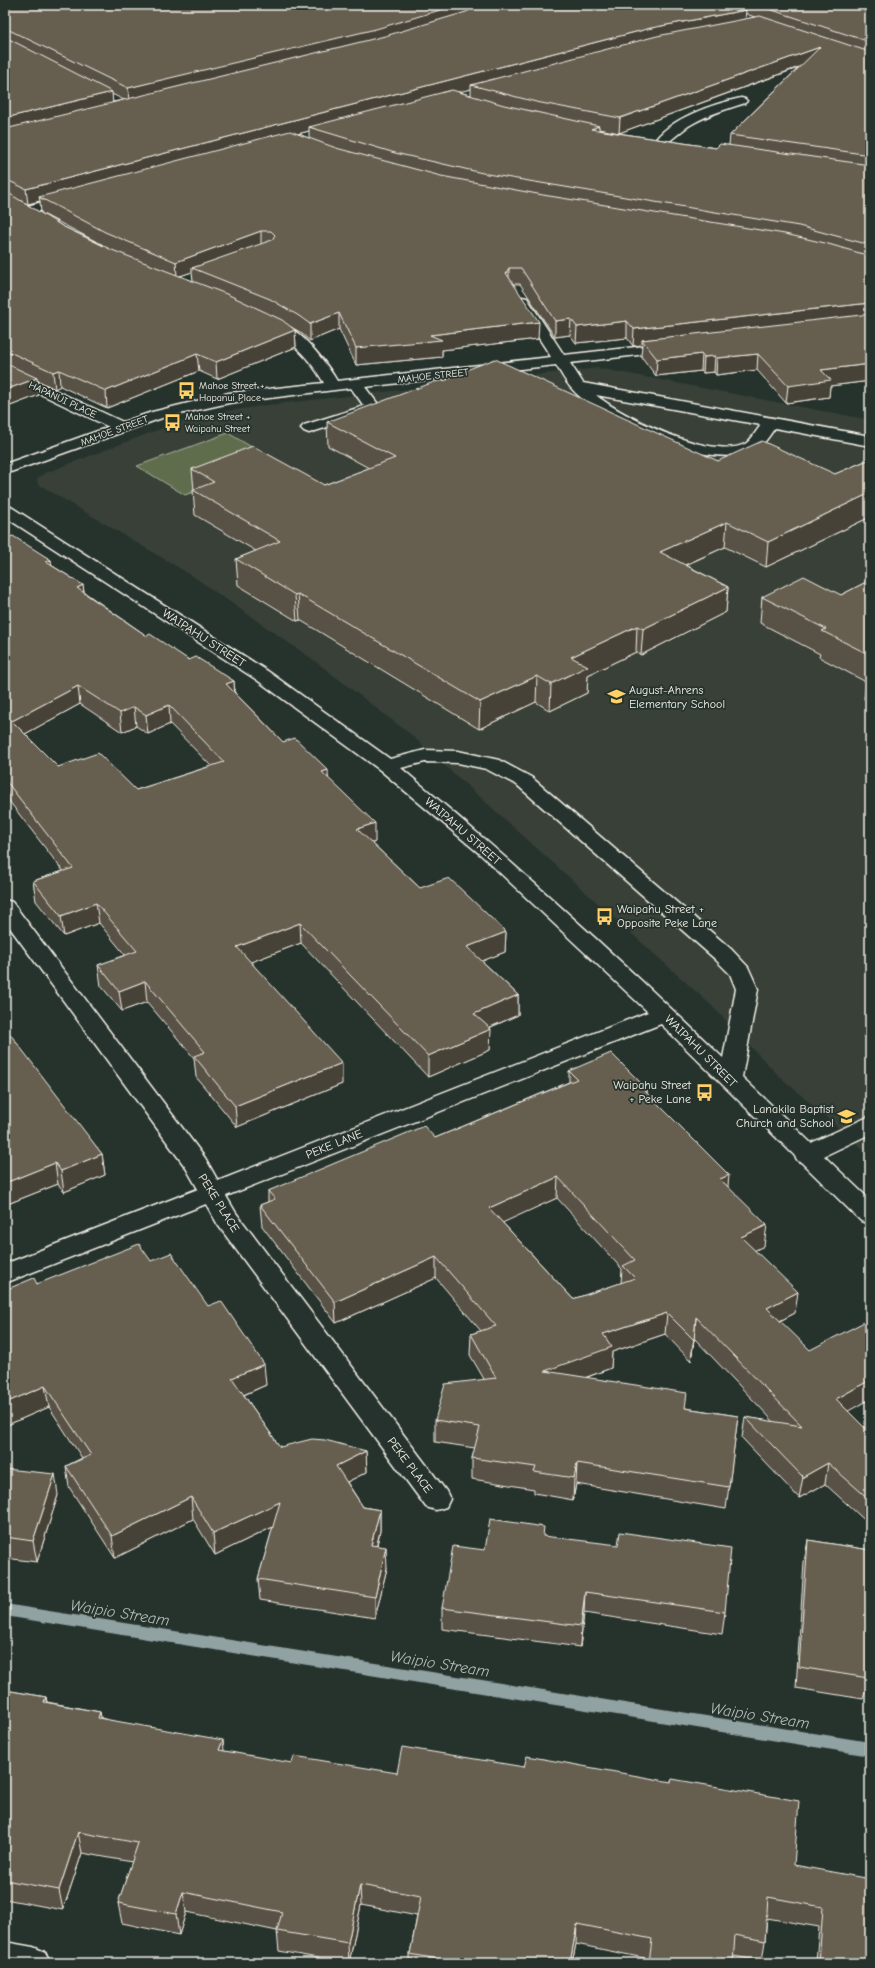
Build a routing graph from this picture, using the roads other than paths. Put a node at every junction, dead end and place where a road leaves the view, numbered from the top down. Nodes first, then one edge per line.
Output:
1 (741, 101) dead end
2 (643, 141) edge
3 (659, 143) junction
4 (675, 146) edge
5 (81, 196) edge
6 (12, 202) edge
7 (25, 211) junction
8 (44, 222) edge
9 (514, 288) edge
10 (256, 317) edge
11 (688, 345) edge
12 (561, 360) junction
13 (5, 371) edge
14 (355, 383) junction
15 (333, 386) junction
16 (578, 387) junction
17 (770, 423) junction
18 (122, 427) junction
19 (310, 428) dead end
20 (870, 441) edge
21 (5, 469) edge
22 (5, 510) edge
23 (387, 766) junction
24 (5, 906) edge
25 (664, 1014) junction
26 (730, 1080) junction
27 (870, 1124) edge
28 (806, 1155) junction
29 (212, 1192) junction
30 (870, 1216) edge
31 (5, 1274) edge
32 (436, 1499) dead end
33 (5, 1958) edge
34 (33, 1963) edge

1 - 3 street
2 - 3 street
3 - 4 street
5 - 7 street
6 - 7 street
7 - 8 street
9 - 12 street
10 - 15 street
11 - 12 street, MAHOE STREET
12 - 14 street, MAHOE STREET
12 - 16 street
13 - 18 street, HAPANUI PLACE
14 - 15 street, MAHOE STREET
14 - 19 street
15 - 18 street, MAHOE STREET
16 - 17 street
16 - 17 street
17 - 20 street
18 - 21 street, MAHOE STREET
22 - 23 street, WAIPAHU STREET
23 - 25 street, WAIPAHU STREET
23 - 26 street
24 - 29 street, PEKE PLACE
25 - 26 street, WAIPAHU STREET
25 - 29 street, PEKE LANE
26 - 28 street, WAIPAHU STREET
27 - 28 street
28 - 30 street, WAIPAHU STREET
29 - 31 street, PEKE LANE
29 - 32 street, PEKE PLACE
33 - 34 street

